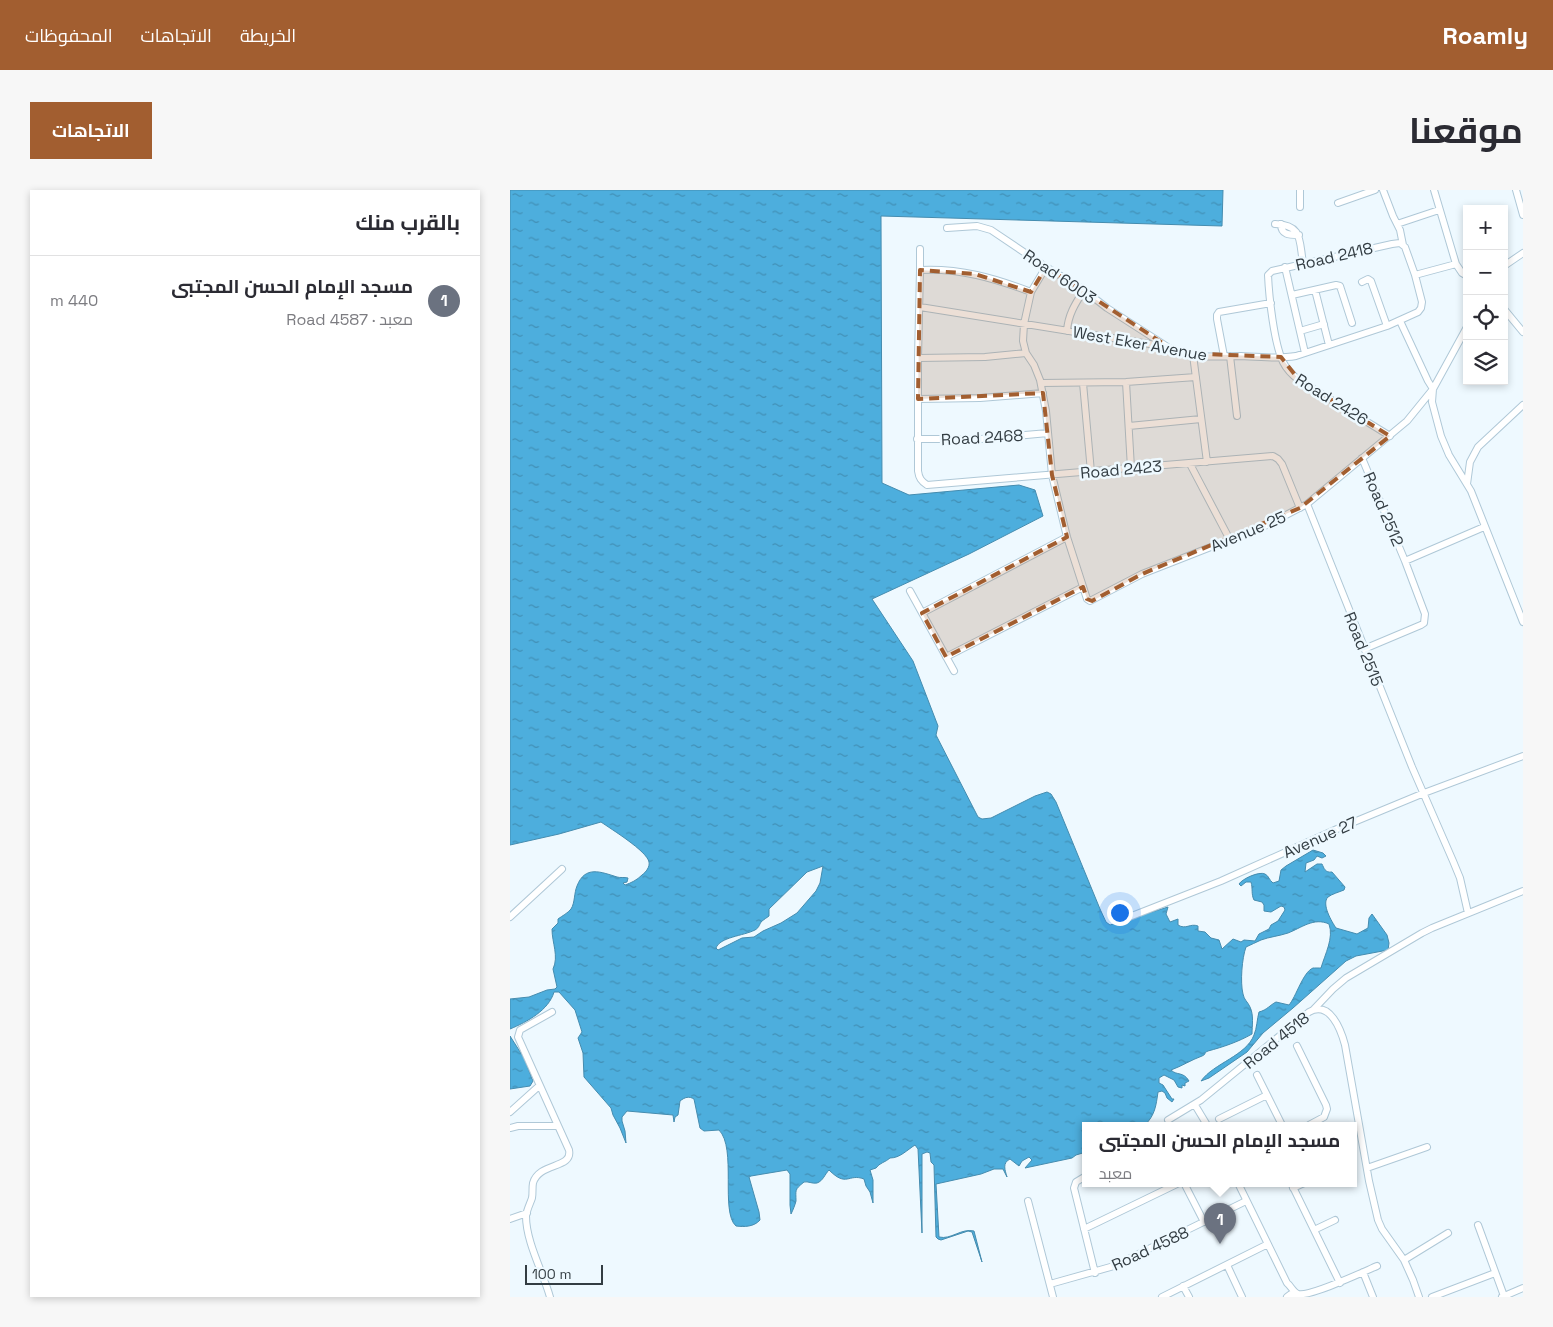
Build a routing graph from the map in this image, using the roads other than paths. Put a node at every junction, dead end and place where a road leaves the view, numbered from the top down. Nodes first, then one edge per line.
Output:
1 (1300, 190) edge
2 (1373, 190) edge
3 (1383, 190) edge
4 (1434, 190) edge
5 (1516, 190) edge
6 (1338, 202) dead end
7 (1300, 206) dead end
8 (1440, 210) junction
9 (1523, 215) edge
10 (1278, 224) dead end
11 (1397, 224) junction
12 (947, 228) dead end
13 (1403, 245) junction
14 (920, 249) dead end
15 (1523, 253) edge
16 (1303, 263) junction
17 (1508, 263) edge
18 (1456, 264) junction
19 (1046, 267) junction
20 (1285, 267) junction
21 (920, 270) junction
22 (1463, 274) edge
23 (1415, 275) junction
24 (1362, 282) dead end
25 (1084, 290) junction
26 (1315, 290) junction
27 (1031, 292) junction
28 (1292, 295) junction
29 (1271, 303) junction
30 (920, 307) junction
31 (1508, 314) edge
32 (1400, 321) junction
33 (1352, 323) dead end
34 (1024, 324) junction
35 (1324, 324) junction
36 (1387, 326) junction
37 (1067, 331) junction
38 (1300, 331) junction
39 (1523, 332) edge
40 (1463, 335) edge
41 (1166, 346) junction
42 (1330, 346) junction
43 (1026, 353) junction
44 (1305, 353) junction
45 (1193, 355) junction
46 (1227, 356) junction
47 (1281, 357) junction
48 (918, 358) junction
49 (1196, 377) junction
50 (1126, 382) junction
51 (1041, 383) junction
52 (1083, 383) junction
53 (1434, 389) junction
54 (1043, 393) junction
55 (918, 399) junction
56 (1523, 405) edge
57 (1237, 416) dead end
58 (1201, 419) junction
59 (1129, 426) junction
60 (1048, 434) junction
61 (1390, 436) junction
62 (917, 439) junction
63 (1362, 458) junction
64 (1207, 462) junction
65 (1190, 464) junction
66 (1131, 468) junction
67 (1091, 472) junction
68 (1052, 475) junction
69 (1467, 484) junction
70 (1307, 504) junction
71 (1300, 508) junction
72 (1484, 527) junction
73 (1067, 537) junction
74 (1230, 540) junction
75 (1405, 561) junction
76 (1083, 587) junction
77 (910, 591) dead end
78 (922, 613) junction
79 (1523, 622) edge
80 (1364, 648) junction
81 (946, 657) junction
82 (954, 671) dead end
83 (1523, 756) edge
84 (1424, 793) junction
85 (562, 869) dead end
86 (1523, 891) edge
87 (1468, 913) junction
88 (510, 917) edge
89 (1118, 921) dead end
90 (1313, 1010) junction
91 (552, 1012) dead end
92 (1297, 1046) dead end
93 (1257, 1075) dead end
94 (539, 1086) junction
95 (1267, 1095) junction
96 (1195, 1105) junction
97 (510, 1112) edge
98 (1219, 1119) dead end
99 (1168, 1120) dead end
100 (1205, 1122) edge
101 (1280, 1122) edge
102 (1315, 1122) edge
103 (558, 1126) junction
104 (510, 1128) edge
105 (1427, 1147) dead end
106 (1367, 1168) junction
107 (1082, 1178) edge
108 (1171, 1187) edge
109 (1186, 1187) edge
110 (1240, 1187) edge
111 (1292, 1187) edge
112 (1028, 1201) dead end
113 (1246, 1201) junction
114 (526, 1213) junction
115 (510, 1219) edge
116 (1335, 1220) dead end
117 (1204, 1222) junction
118 (1478, 1224) dead end
119 (1084, 1229) junction
120 (1314, 1230) junction
121 (1448, 1233) dead end
122 (1268, 1244) junction
123 (1404, 1260) junction
124 (1227, 1265) junction
125 (1377, 1266) dead end
126 (1363, 1272) junction
127 (1094, 1273) junction
128 (1495, 1273) junction
129 (1287, 1283) junction
130 (1340, 1283) junction
131 (1050, 1284) junction
132 (1183, 1286) junction
133 (1523, 1288) edge
134 (1299, 1295) edge
135 (1316, 1295) edge
136 (1502, 1296) edge
137 (550, 1297) edge
138 (1053, 1297) edge
139 (1162, 1297) edge
140 (1189, 1297) edge
141 (1242, 1297) edge
142 (1287, 1297) edge
143 (1373, 1297) edge
144 (1419, 1297) edge
145 (1432, 1297) edge

1 - 7 street
2 - 6 street
3 - 11 street
4 - 8 street
5 - 9 street
8 - 11 street
8 - 18 street
10 - 16 street
11 - 13 street
12 - 19 street, Road 6003
13 - 16 street, Road 2418
13 - 23 street
14 - 21 street
15 - 17 street
16 - 20 street, Road 2418
18 - 22 street
18 - 23 street
19 - 25 street, Road 6003
19 - 27 street
20 - 28 street
20 - 29 street, Road 2418
21 - 27 street
21 - 30 street
23 - 32 street
24 - 36 street
25 - 37 street
25 - 41 street, Road 6003
26 - 28 street
26 - 33 street
26 - 35 street
27 - 34 street
28 - 38 street
29 - 46 street
29 - 47 street
30 - 34 street, West Eker Avenue
30 - 48 street
31 - 39 street
32 - 36 street, West Eker Avenue
32 - 53 street
34 - 37 street, West Eker Avenue
34 - 43 street
35 - 38 street
35 - 42 street
36 - 42 street, West Eker Avenue
37 - 41 street, West Eker Avenue
38 - 44 street
40 - 53 street, Avenue 25
41 - 45 street, West Eker Avenue
42 - 44 street, West Eker Avenue
43 - 48 street
43 - 51 street
44 - 47 street, West Eker Avenue
45 - 46 street, West Eker Avenue
45 - 49 street
46 - 47 street, West Eker Avenue
46 - 57 street
47 - 61 street, Road 2426
48 - 55 street
49 - 50 street
49 - 58 street
50 - 52 street
50 - 59 street
51 - 52 street
51 - 54 street
52 - 67 street
53 - 61 street, Avenue 25
53 - 69 street
54 - 55 street
54 - 60 street
55 - 62 street
56 - 69 street
58 - 59 street
58 - 64 street
59 - 66 street
60 - 62 street, Road 2468
60 - 68 street
61 - 63 street, Avenue 25
62 - 68 street, Road 2423
63 - 70 street, Avenue 25
63 - 75 street, Road 2512
64 - 65 street, Road 2423
64 - 71 street, Road 2423
65 - 66 street, Road 2423
65 - 74 street
66 - 67 street, Road 2423
67 - 68 street, Road 2423
68 - 73 street
69 - 72 street
70 - 71 street, Avenue 25
70 - 80 street, Road 2515
71 - 74 street, Avenue 25
72 - 75 street, Road 2512
72 - 79 street
73 - 76 street
73 - 78 street
74 - 76 street, Avenue 25
75 - 80 street, Road 2512
76 - 81 street
77 - 78 street
78 - 81 street
80 - 84 street, Road 2515
81 - 82 street
83 - 84 street, Avenue 27
84 - 87 street, Road 2515
84 - 89 street, Avenue 27
85 - 88 street
86 - 87 street
87 - 90 street
90 - 96 street, Road 4518
90 - 106 street, Road 4518
91 - 94 street
92 - 102 street
93 - 95 street
94 - 97 street
94 - 103 street
95 - 98 street
95 - 101 street
96 - 99 street, Road 4518
96 - 100 street
103 - 104 street
103 - 114 street
105 - 106 street
106 - 123 street, Road 4518
107 - 119 street
108 - 119 street
109 - 117 street
110 - 113 street
111 - 120 street
112 - 131 street
113 - 117 street, Road 4588
113 - 122 street
114 - 115 street
114 - 137 street
116 - 120 street
117 - 127 street, Road 4588
118 - 128 street
119 - 127 street
120 - 130 street
121 - 123 street
122 - 124 street
122 - 129 street
123 - 144 street, Road 4518
124 - 132 street
124 - 141 street
125 - 126 street
126 - 130 street
126 - 143 street
127 - 131 street, Road 4588
128 - 136 street
128 - 145 street
129 - 134 street
129 - 142 street
130 - 135 street
131 - 138 street
132 - 139 street
132 - 140 street
133 - 136 street
134 - 135 street
134 - 142 street

